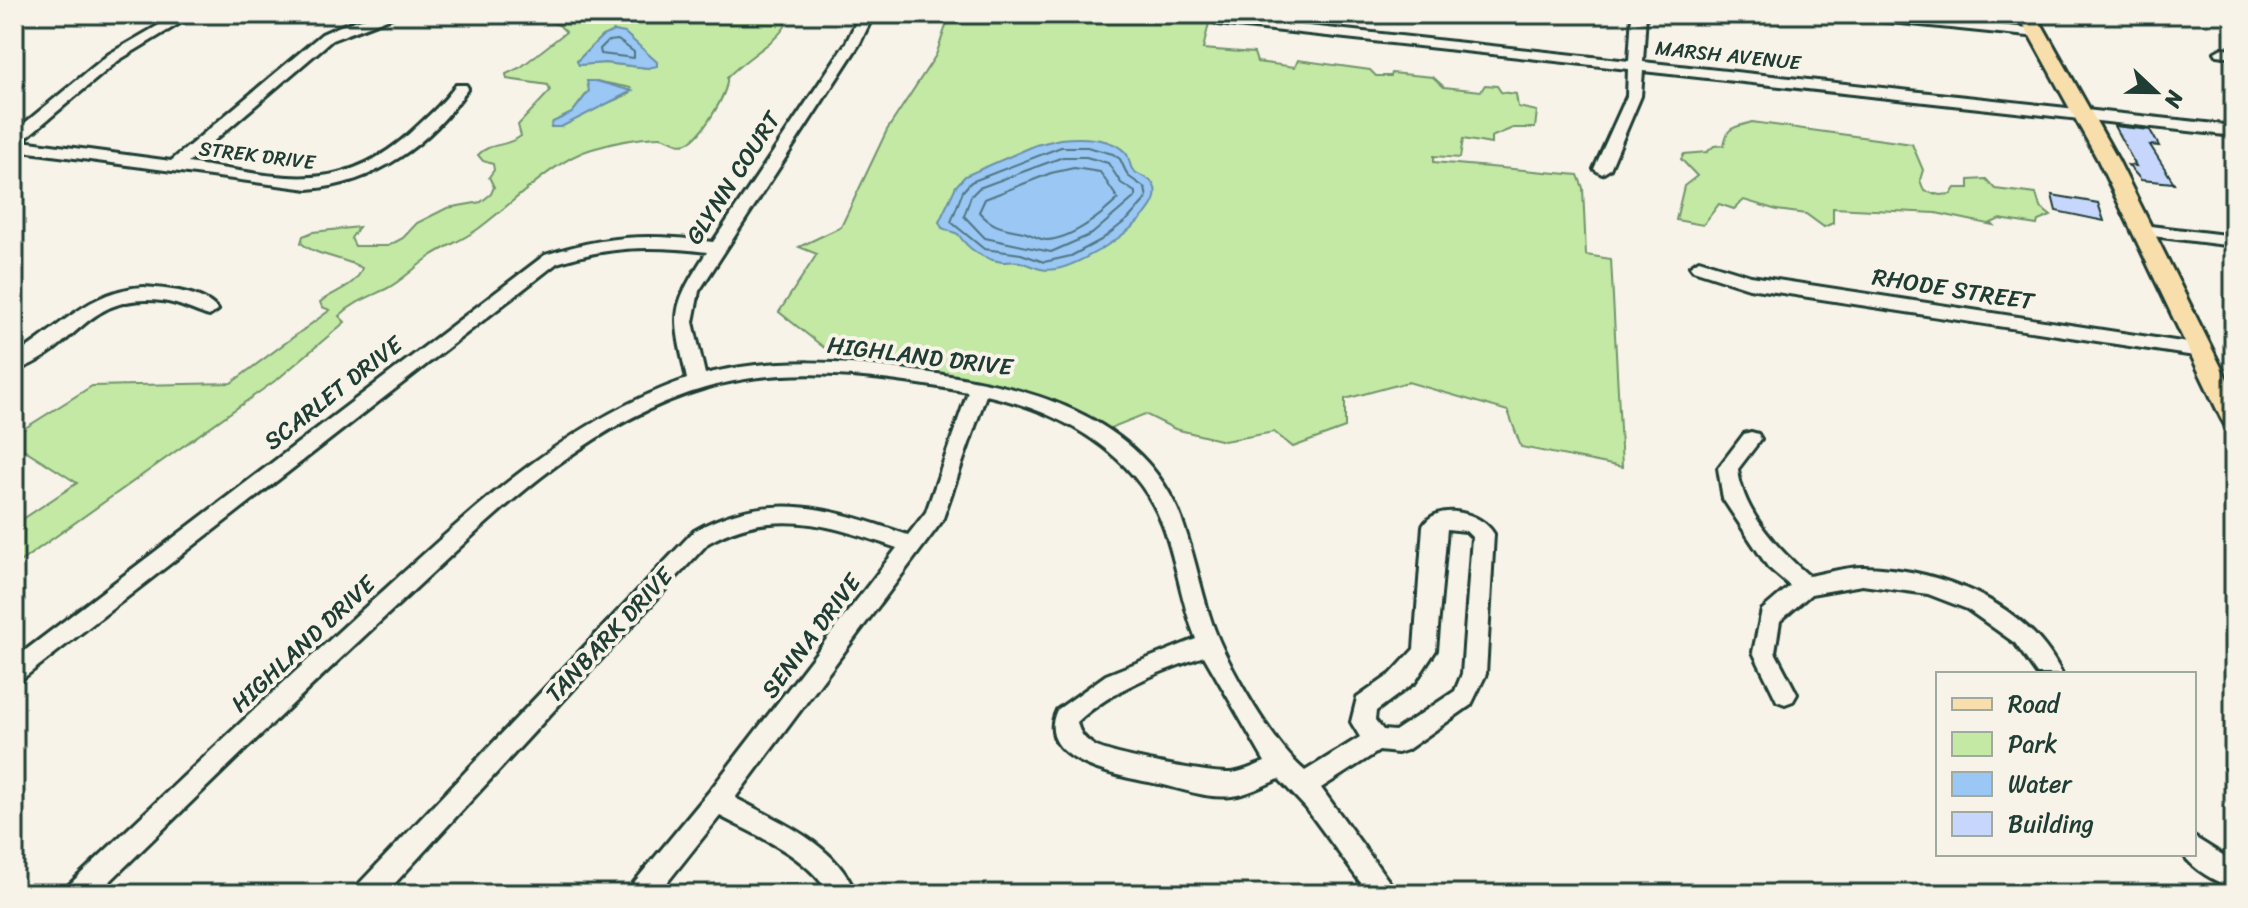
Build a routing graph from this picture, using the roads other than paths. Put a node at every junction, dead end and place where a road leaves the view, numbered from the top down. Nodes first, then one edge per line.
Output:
1 (21, 14) edge
2 (188, 14) edge
3 (393, 14) edge
4 (867, 14) edge
5 (1639, 14) edge
6 (1852, 14) edge
7 (14, 19) edge
8 (1218, 20) dead end
9 (2032, 24) edge
10 (1636, 65) junction
11 (461, 88) dead end
12 (2083, 115) junction
13 (2234, 131) edge
14 (14, 142) edge
15 (175, 166) junction
16 (1602, 169) dead end
17 (2142, 230) junction
18 (2234, 241) edge
19 (715, 248) junction
20 (1699, 266) dead end
21 (209, 310) dead end
22 (2201, 351) junction
23 (14, 364) edge
24 (697, 382) junction
25 (980, 386) junction
26 (2234, 418) edge
27 (1751, 439) dead end
28 (912, 545) junction
29 (1805, 586) junction
30 (1210, 644) junction
31 (14, 672) edge
32 (2049, 672) edge
33 (1785, 694) dead end
34 (1376, 740) junction
35 (1282, 767) junction
36 (1303, 786) junction
37 (717, 801) junction
38 (2196, 851) edge
39 (2234, 876) edge
40 (78, 894) edge
41 (367, 894) edge
42 (641, 894) edge
43 (843, 894) edge
44 (1385, 894) edge

1 - 7 street
2 - 14 street
3 - 15 street
4 - 19 street, GLYNN COURT
5 - 10 street
6 - 9 street
8 - 10 street, MARSH AVENUE
9 - 12 main road
10 - 12 street, MARSH AVENUE
10 - 16 street
11 - 15 street, STREK DRIVE
12 - 13 street, MARSH AVENUE
12 - 17 main road
14 - 15 street, STREK DRIVE
17 - 18 street
17 - 22 main road
19 - 24 street, GLYNN COURT
19 - 31 street, SCARLET DRIVE
20 - 22 street, RHODE STREET
21 - 23 street
22 - 26 main road
24 - 25 street, HIGHLAND DRIVE
24 - 40 street, HIGHLAND DRIVE
25 - 28 street, SENNA DRIVE
25 - 30 street, HIGHLAND DRIVE
27 - 29 street
28 - 37 street, SENNA DRIVE
28 - 41 street, TANBARK DRIVE
29 - 32 street
29 - 33 street
30 - 35 street, HIGHLAND DRIVE
30 - 35 street
34 - 34 street
34 - 36 street
35 - 36 street, HIGHLAND DRIVE
36 - 44 street, HIGHLAND DRIVE
37 - 42 street, SENNA DRIVE
37 - 43 street
38 - 39 street

